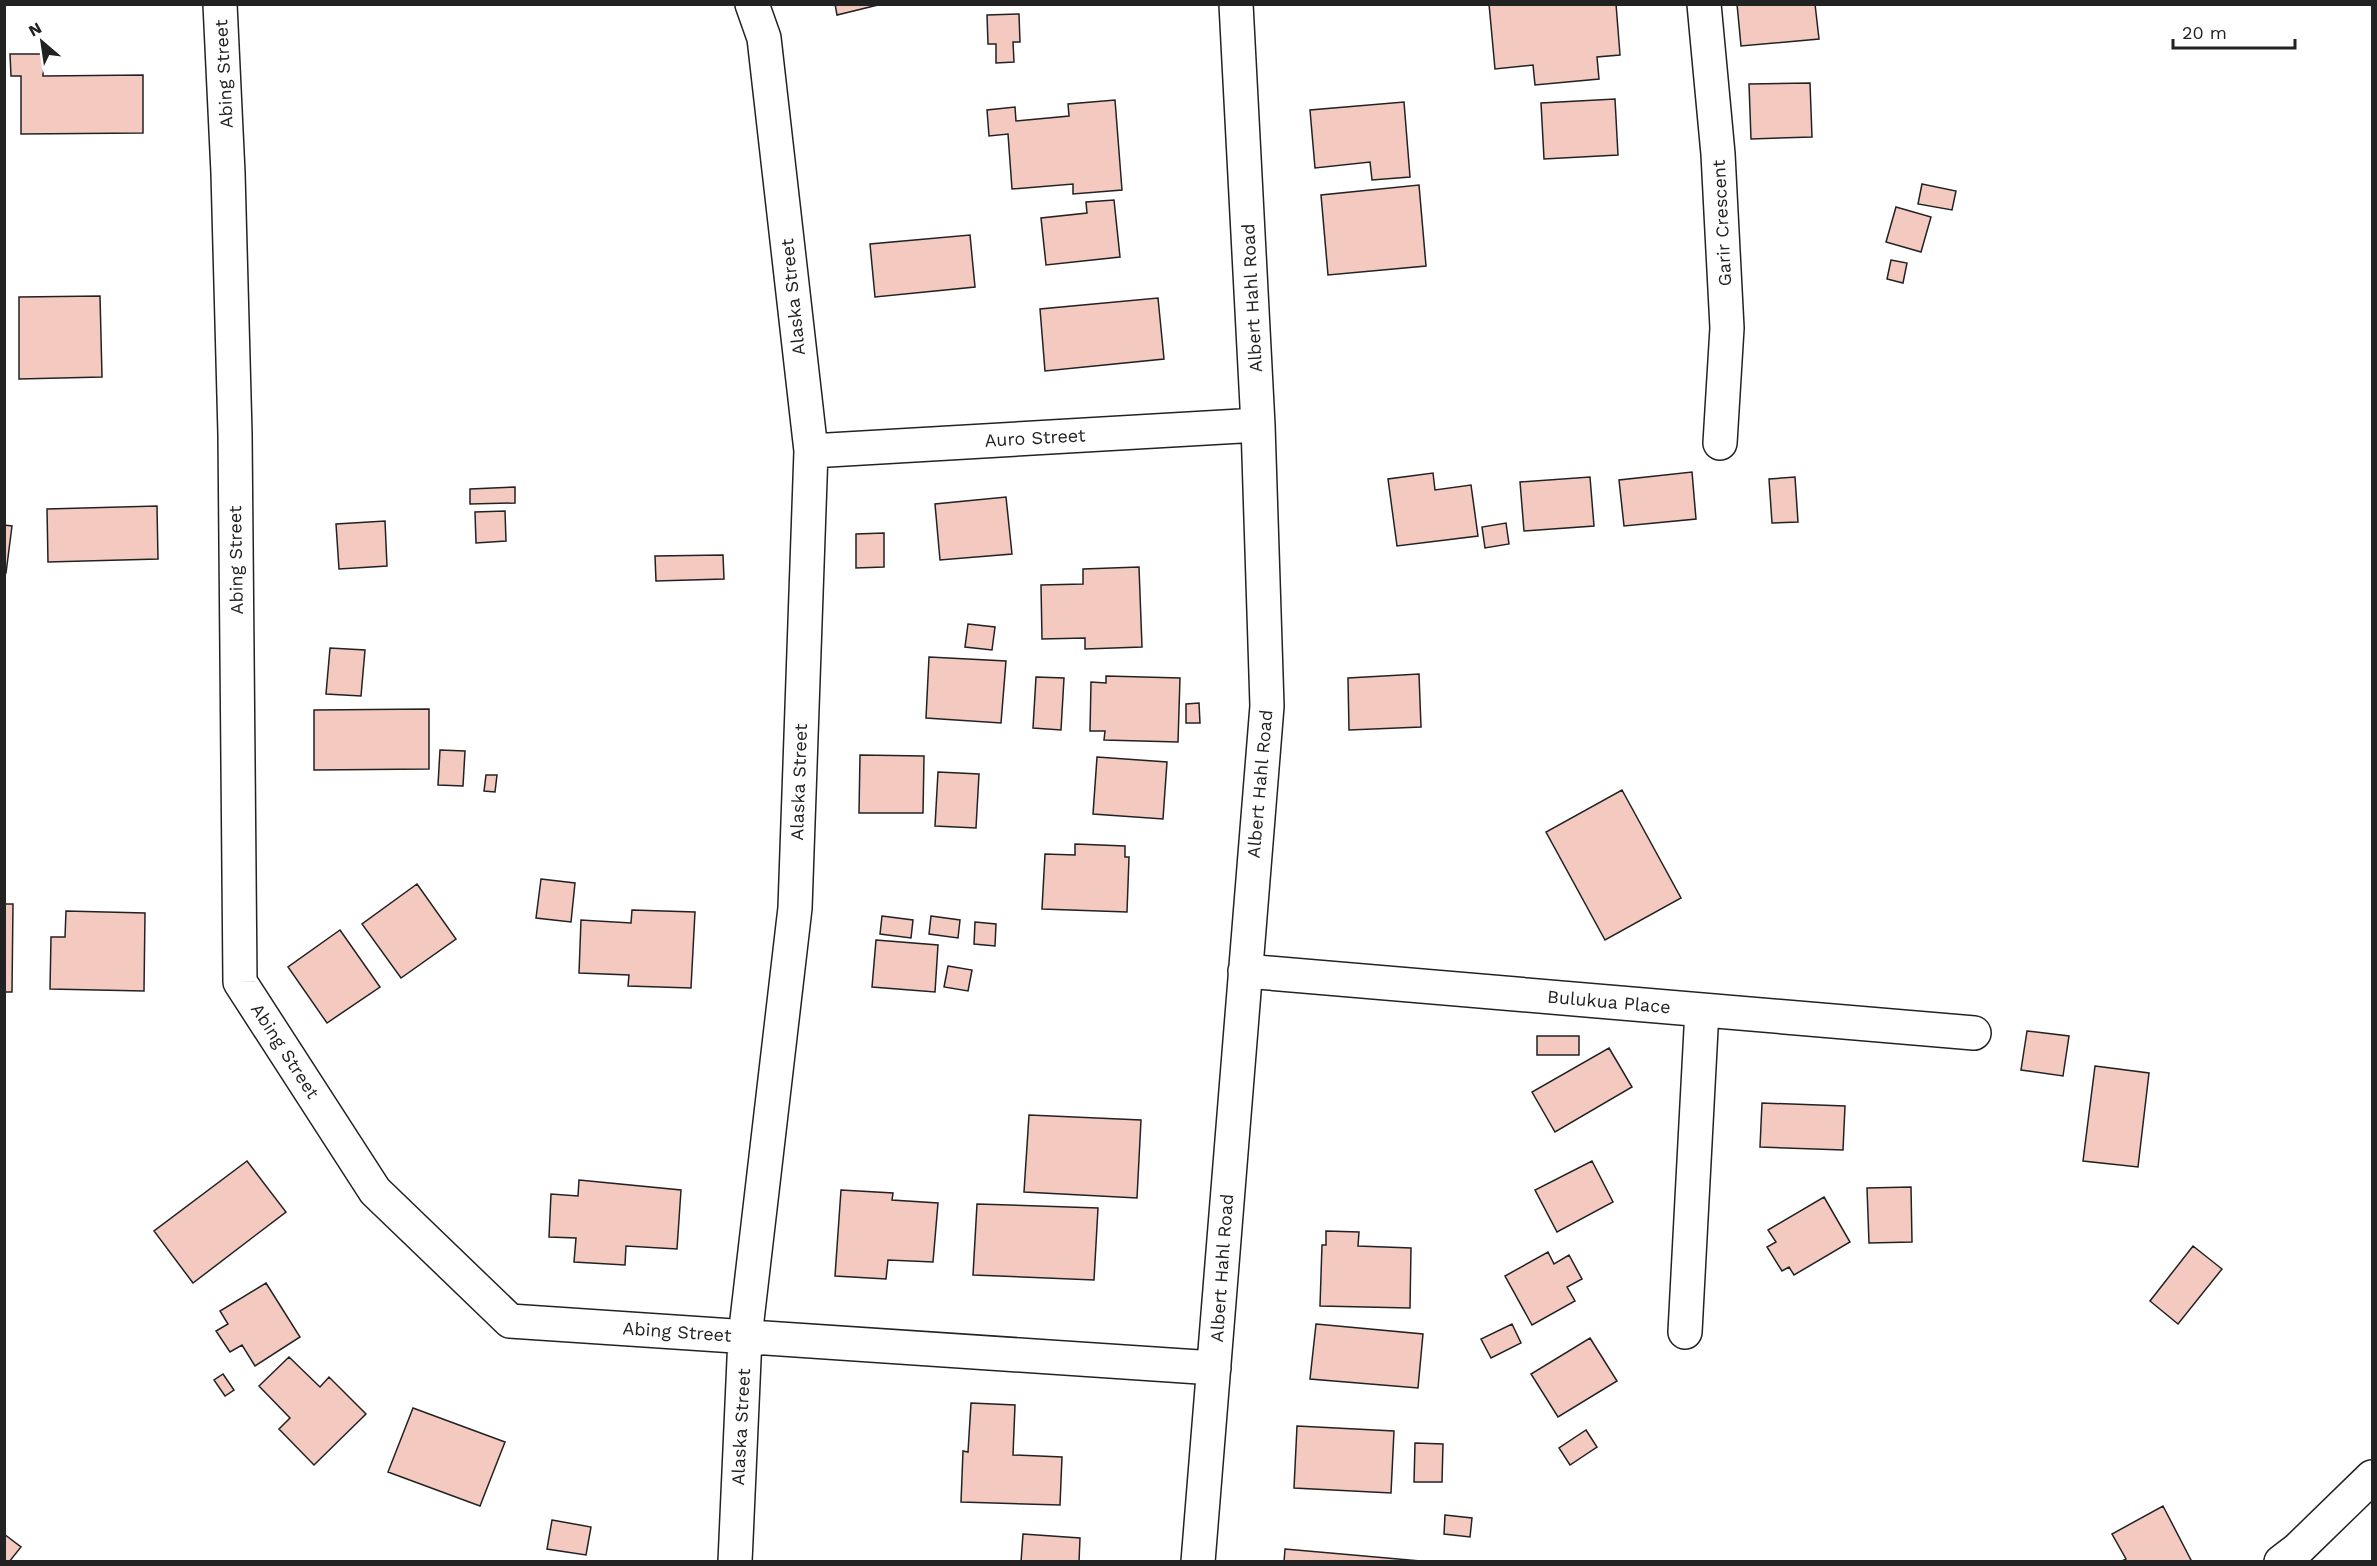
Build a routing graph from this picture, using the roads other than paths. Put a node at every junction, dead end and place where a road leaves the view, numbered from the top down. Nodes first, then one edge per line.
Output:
1 (220, 4) edge
2 (752, 4) edge
3 (1236, 4) edge
4 (1704, 4) edge
5 (1258, 425) junction
6 (1720, 443) dead end
7 (811, 451) junction
8 (1245, 971) junction
9 (1702, 1010) junction
10 (1974, 1033) dead end
11 (1685, 1332) dead end
12 (745, 1336) junction
13 (1214, 1368) junction
14 (2373, 1477) edge
15 (735, 1562) edge
16 (1198, 1562) edge
17 (2281, 1562) edge

1 - 12 street, Abing Street
2 - 7 street, Alaska Street
3 - 5 street, Albert Hahl Road
4 - 6 street, Garir Crescent
5 - 7 street, Auro Street
5 - 8 street, Albert Hahl Road
7 - 12 street, Alaska Street
8 - 9 street, Bulukua Place
8 - 13 street, Albert Hahl Road
9 - 10 street, Bulukua Place
9 - 11 street
12 - 13 street, Abing Street
12 - 15 street, Alaska Street
13 - 16 street, Albert Hahl Road
14 - 17 street

